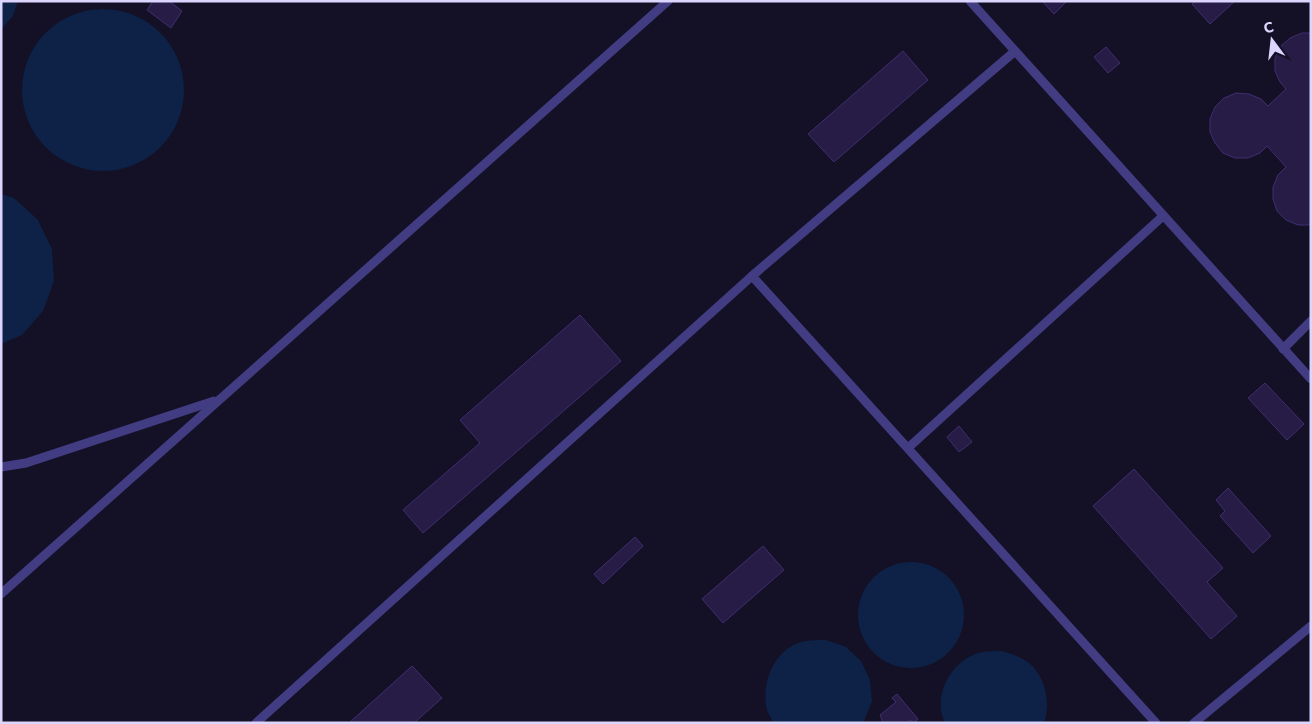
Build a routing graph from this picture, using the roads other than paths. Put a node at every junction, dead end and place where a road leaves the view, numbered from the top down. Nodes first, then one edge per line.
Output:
1 (668, 1) edge
2 (970, 1) edge
3 (1014, 52) junction
4 (1163, 216) junction
5 (752, 276) junction
6 (1311, 320) edge
7 (1283, 349) junction
8 (1311, 379) edge
9 (220, 400) junction
10 (908, 448) junction
11 (1, 468) edge
12 (1, 594) edge
13 (1311, 626) edge
14 (256, 723) edge
15 (1156, 723) edge
16 (1194, 723) edge

1 - 9 lane
2 - 3 lane
3 - 4 lane
3 - 5 lane
4 - 7 lane
4 - 10 lane
5 - 10 lane
5 - 14 lane
6 - 7 lane
7 - 8 lane
9 - 11 lane
9 - 12 lane
10 - 15 lane
13 - 16 lane

